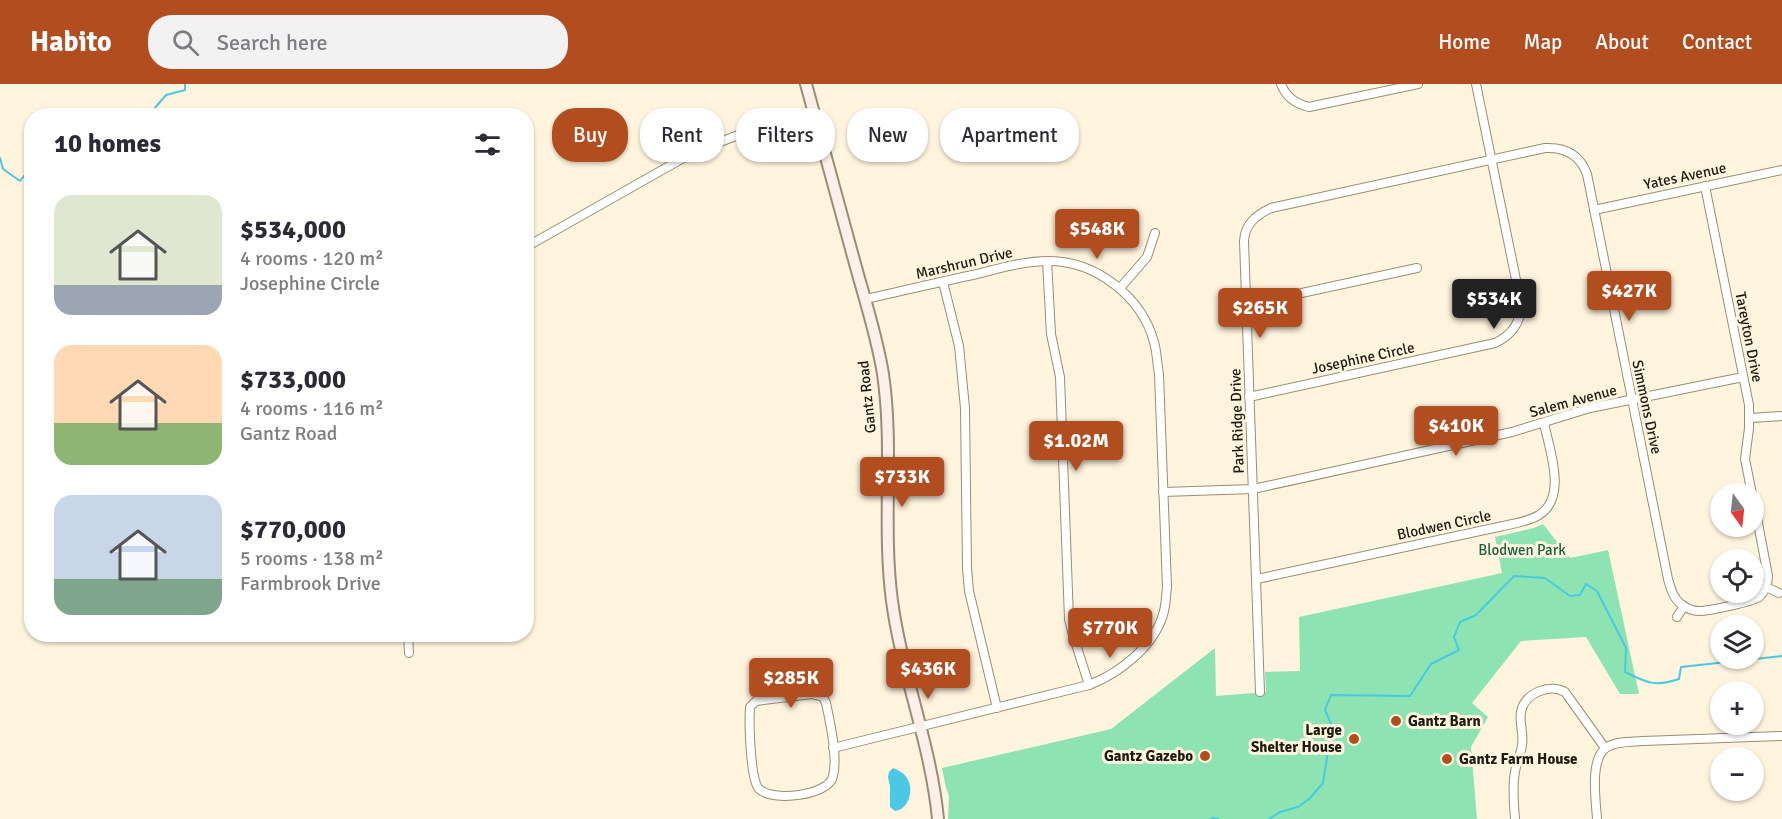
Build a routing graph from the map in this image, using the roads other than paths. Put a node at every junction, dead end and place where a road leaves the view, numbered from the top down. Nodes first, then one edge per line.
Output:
1 (806, 84) edge
2 (1281, 84) edge
3 (1418, 84) edge
4 (1476, 84) edge
5 (813, 108) edge
6 (736, 136) edge
7 (1492, 160) junction
8 (827, 162) edge
9 (1782, 170) edge
10 (1705, 186) junction
11 (1594, 210) junction
12 (1155, 233) dead end
13 (534, 242) edge
14 (1047, 261) junction
15 (1417, 268) dead end
16 (943, 282) junction
17 (1120, 288) junction
18 (865, 299) junction
19 (1246, 305) junction
20 (1743, 378) junction
21 (1249, 397) junction
22 (1632, 400) junction
23 (1782, 416) edge
24 (1750, 418) junction
25 (1544, 423) junction
26 (1750, 483) edge
27 (1253, 489) junction
28 (1162, 492) junction
29 (1761, 537) edge
30 (1257, 579) junction
31 (1766, 587) junction
32 (1779, 593) dead end
33 (1684, 606) junction
34 (1677, 618) dead end
35 (408, 642) edge
36 (409, 653) dead end
37 (1089, 685) junction
38 (1260, 692) dead end
39 (997, 708) junction
40 (919, 727) junction
41 (1782, 736) edge
42 (833, 748) junction
43 (1605, 748) junction
44 (938, 819) edge
45 (1515, 819) edge
46 (1597, 819) edge

1 - 5 main road, Gantz Road
2 - 3 street
4 - 7 street, Josephine Circle
6 - 13 street
7 - 11 street, Simmons Drive
7 - 19 street, Park Ridge Drive
7 - 21 street, Josephine Circle
8 - 18 main road, Gantz Road
9 - 10 street, Yates Avenue
10 - 11 street, Yates Avenue
10 - 20 street, Tareyton Drive
11 - 22 street, Simmons Drive
12 - 17 street
14 - 16 street, Marshrun Drive
14 - 17 street, Marshrun Drive
14 - 37 street
15 - 19 street
16 - 18 street, Marshrun Drive
16 - 39 street
17 - 28 street, Marshrun Drive
18 - 40 main road, Gantz Road
19 - 21 street, Park Ridge Drive
20 - 22 street, Salem Avenue
20 - 24 street, Tareyton Drive
21 - 27 street, Park Ridge Drive
22 - 25 street, Salem Avenue
22 - 33 street, Simmons Drive
23 - 24 street
24 - 26 street, Tareyton Drive
25 - 27 street, Salem Avenue
25 - 30 street, Blodwen Circle
27 - 28 street, Salem Avenue
27 - 30 street, Park Ridge Drive
28 - 37 street, Marshrun Drive
29 - 31 street
30 - 38 street, Park Ridge Drive
31 - 32 street
31 - 33 street
33 - 34 street
35 - 36 street
37 - 39 street, Marshrun Drive
39 - 40 street, Marshrun Drive
40 - 42 street, Marshrun Drive
40 - 44 main road, Gantz Road
41 - 43 street
42 - 42 street
43 - 45 street
43 - 46 street

